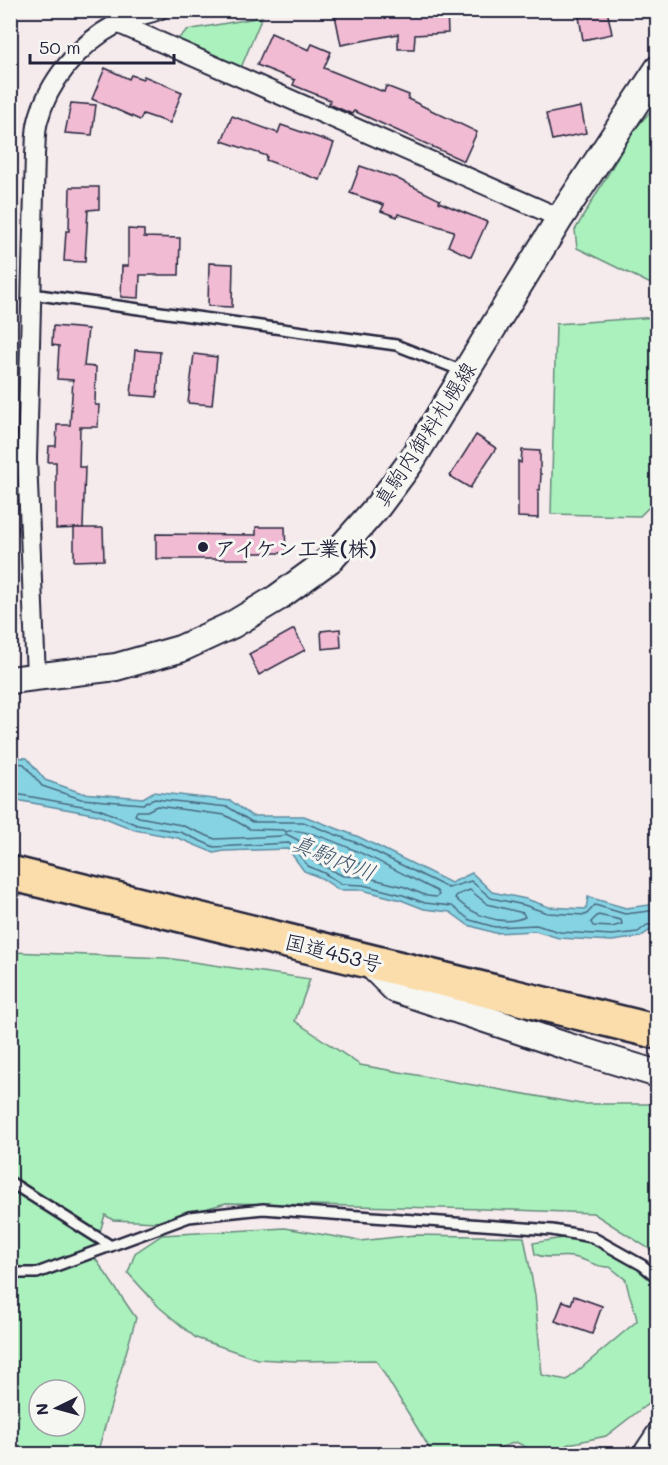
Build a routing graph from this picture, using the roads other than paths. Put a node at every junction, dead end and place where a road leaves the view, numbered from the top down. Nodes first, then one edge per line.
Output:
1 (159, 10) edge
2 (117, 23) junction
3 (657, 69) edge
4 (560, 218) junction
5 (32, 294) junction
6 (465, 372) junction
7 (36, 677) junction
8 (10, 680) edge
9 (10, 873) edge
10 (365, 959) junction
11 (657, 1032) edge
12 (657, 1074) edge
13 (10, 1182) edge
14 (111, 1246) junction
15 (10, 1273) edge
16 (657, 1278) edge
17 (657, 1430) edge
18 (642, 1455) edge

1 - 2 street
2 - 4 street
2 - 5 street
3 - 4 main road, 真駒内御料札幌線
4 - 6 main road, 真駒内御料札幌線
5 - 6 lane
5 - 7 street
6 - 7 main road, 真駒内御料札幌線
7 - 8 main road, 真駒内御料札幌線
9 - 10 highway, 国道453号
10 - 11 highway, 国道453号
10 - 12 main road
13 - 14 lane
14 - 15 lane
14 - 16 lane
17 - 18 street

